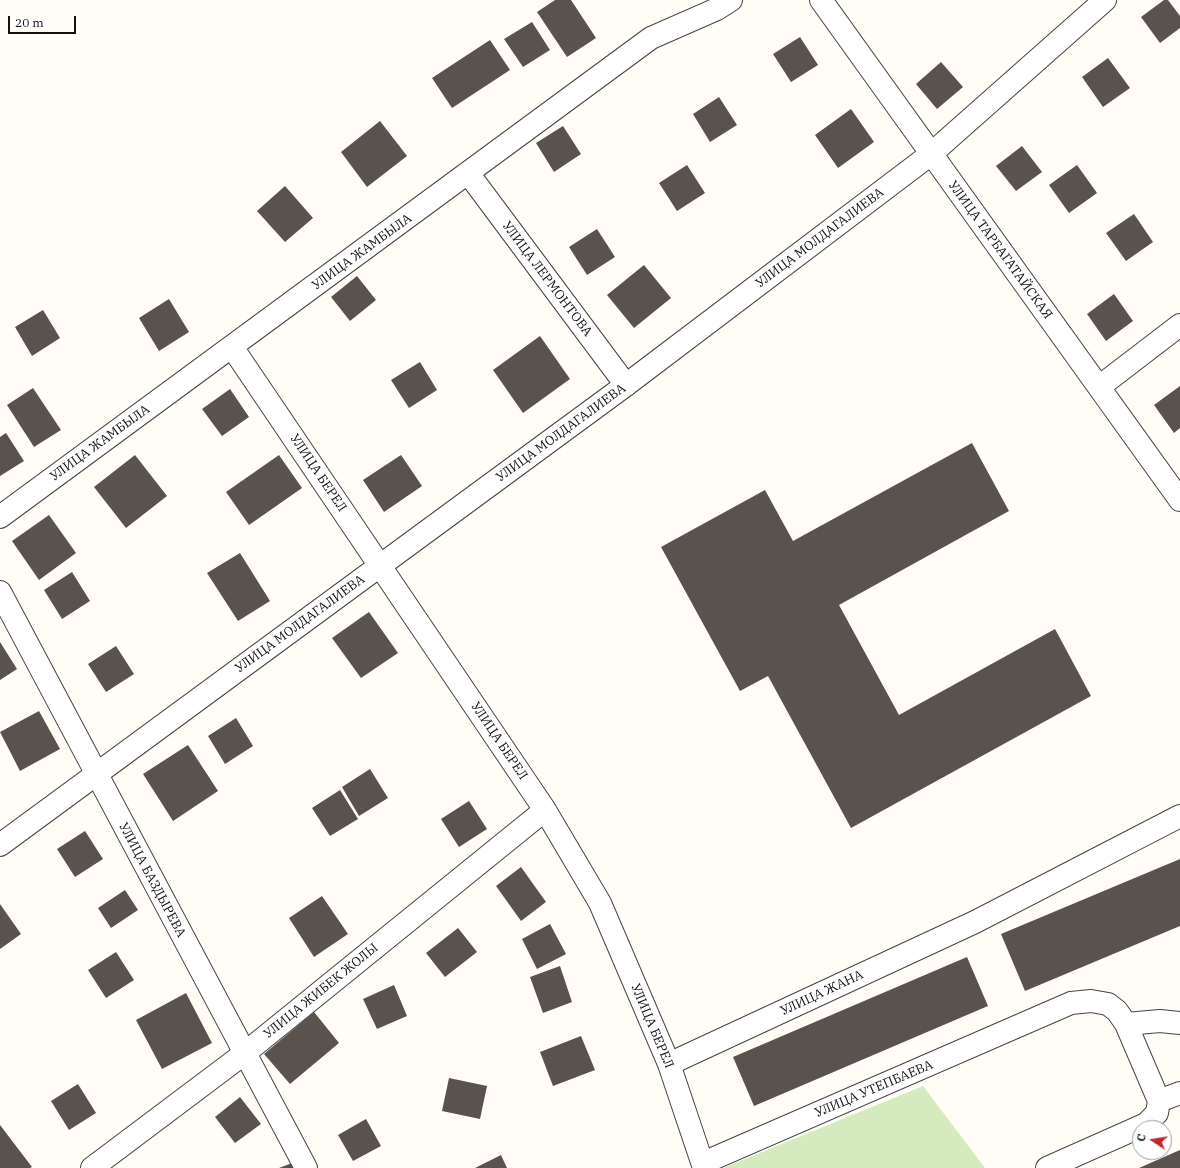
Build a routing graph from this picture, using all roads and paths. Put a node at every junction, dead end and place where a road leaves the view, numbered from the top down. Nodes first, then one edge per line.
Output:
1 (731, 0) edge
2 (821, 0) edge
3 (1105, 0) edge
4 (931, 154) junction
5 (468, 173) junction
6 (1180, 325) edge
7 (232, 347) junction
8 (626, 386) junction
9 (1098, 387) junction
10 (1180, 500) edge
11 (0, 517) edge
12 (380, 565) junction
13 (0, 592) edge
14 (96, 775) junction
15 (545, 810) junction
16 (1180, 816) edge
17 (0, 845) edge
18 (1180, 1023) edge
19 (1126, 1024) junction
20 (244, 1053) junction
21 (668, 1064) junction
22 (1180, 1093) edge
23 (1159, 1101) junction
24 (704, 1165) edge
25 (92, 1168) edge
26 (306, 1168) edge
27 (1046, 1168) edge

1 - 5 street, УЛИЦА ЖАМБЫЛА
2 - 4 street, УЛИЦА ТАРБАГАТАЙСКАЯ
3 - 4 street, УЛИЦА МОЛДАГАЛИЕВА
4 - 8 street, УЛИЦА МОЛДАГАЛИЕВА
4 - 9 street, УЛИЦА ТАРБАГАТАЙСКАЯ
5 - 7 street, УЛИЦА ЖАМБЫЛА
5 - 8 street, УЛИЦА ЛЕРМОНТОВА
6 - 9 street
7 - 11 street, УЛИЦА ЖАМБЫЛА
7 - 12 street, УЛИЦА БЕРЕЛ
8 - 12 street, УЛИЦА МОЛДАГАЛИЕВА
9 - 10 street, УЛИЦА ТАРБАГАТАЙСКАЯ
12 - 14 street, УЛИЦА МОЛДАГАЛИЕВА
12 - 15 street, УЛИЦА БЕРЕЛ
13 - 14 street, УЛИЦА БАЗДЫРЕВА
14 - 17 street, УЛИЦА МОЛДАГАЛИЕВА
14 - 20 street, УЛИЦА БАЗДЫРЕВА
15 - 20 street, УЛИЦА ЖИБЕК ЖОЛЫ
15 - 21 street, УЛИЦА БЕРЕЛ
16 - 21 street, УЛИЦА ЖАНА
18 - 19 street
19 - 23 street, УЛИЦА УТЕПБАЕВА
19 - 24 street, УЛИЦА УТЕПБАЕВА
20 - 25 street, УЛИЦА ЖИБЕК ЖОЛЫ
20 - 26 street, УЛИЦА БАЗДЫРЕВА
21 - 24 street, УЛИЦА БЕРЕЛ
22 - 23 street
23 - 27 street

